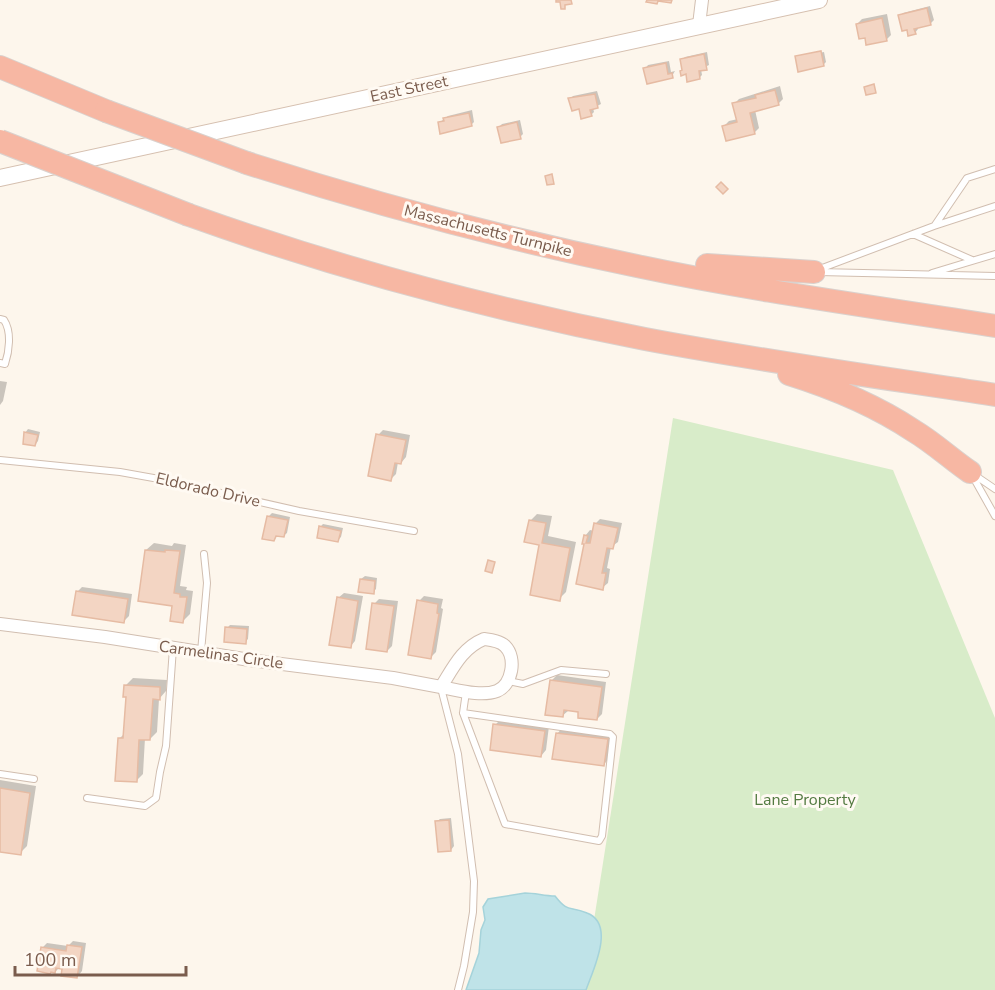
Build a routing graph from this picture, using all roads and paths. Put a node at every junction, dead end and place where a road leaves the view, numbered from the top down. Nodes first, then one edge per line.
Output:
1 (702, 0) edge
2 (819, 0) edge
3 (699, 25) junction
4 (0, 67) edge
5 (0, 141) edge
6 (995, 170) edge
7 (0, 178) edge
8 (995, 206) edge
9 (934, 226) junction
10 (912, 234) junction
11 (515, 238) junction
12 (995, 254) edge
13 (973, 260) junction
14 (814, 272) junction
15 (927, 275) junction
16 (995, 276) edge
17 (0, 319) edge
18 (995, 326) edge
19 (704, 349) junction
20 (0, 363) edge
21 (995, 395) edge
22 (0, 460) edge
23 (970, 472) junction
24 (995, 489) edge
25 (995, 516) edge
26 (414, 531) dead end
27 (204, 554) dead end
28 (0, 624) edge
29 (174, 648) junction
30 (201, 653) junction
31 (606, 674) dead end
32 (508, 681) junction
33 (441, 687) junction
34 (466, 691) junction
35 (463, 713) junction
36 (0, 774) edge
37 (34, 779) dead end
38 (87, 798) dead end
39 (458, 990) edge

1 - 3 street
2 - 3 main road, East Street
3 - 7 main road, East Street
4 - 11 highway, Massachusetts Turnpike, bridge
5 - 19 highway, bridge
6 - 9 lane
8 - 9 lane
9 - 10 lane
10 - 13 lane
10 - 14 lane
11 - 14 highway
11 - 18 highway, Massachusetts Turnpike
12 - 13 lane
13 - 15 lane
14 - 15 lane
15 - 16 lane
17 - 20 lane
19 - 21 highway
19 - 23 highway
22 - 26 lane, Eldorado Drive
23 - 24 lane
23 - 25 lane
27 - 30 lane
28 - 29 street, Carmelinas Circle
29 - 30 street, Carmelinas Circle
29 - 38 lane
30 - 33 street, Carmelinas Circle
31 - 32 lane
32 - 33 street
32 - 34 street, Carmelinas Circle
33 - 34 street, Carmelinas Circle
33 - 39 lane
34 - 35 lane
35 - 35 lane
36 - 37 lane

